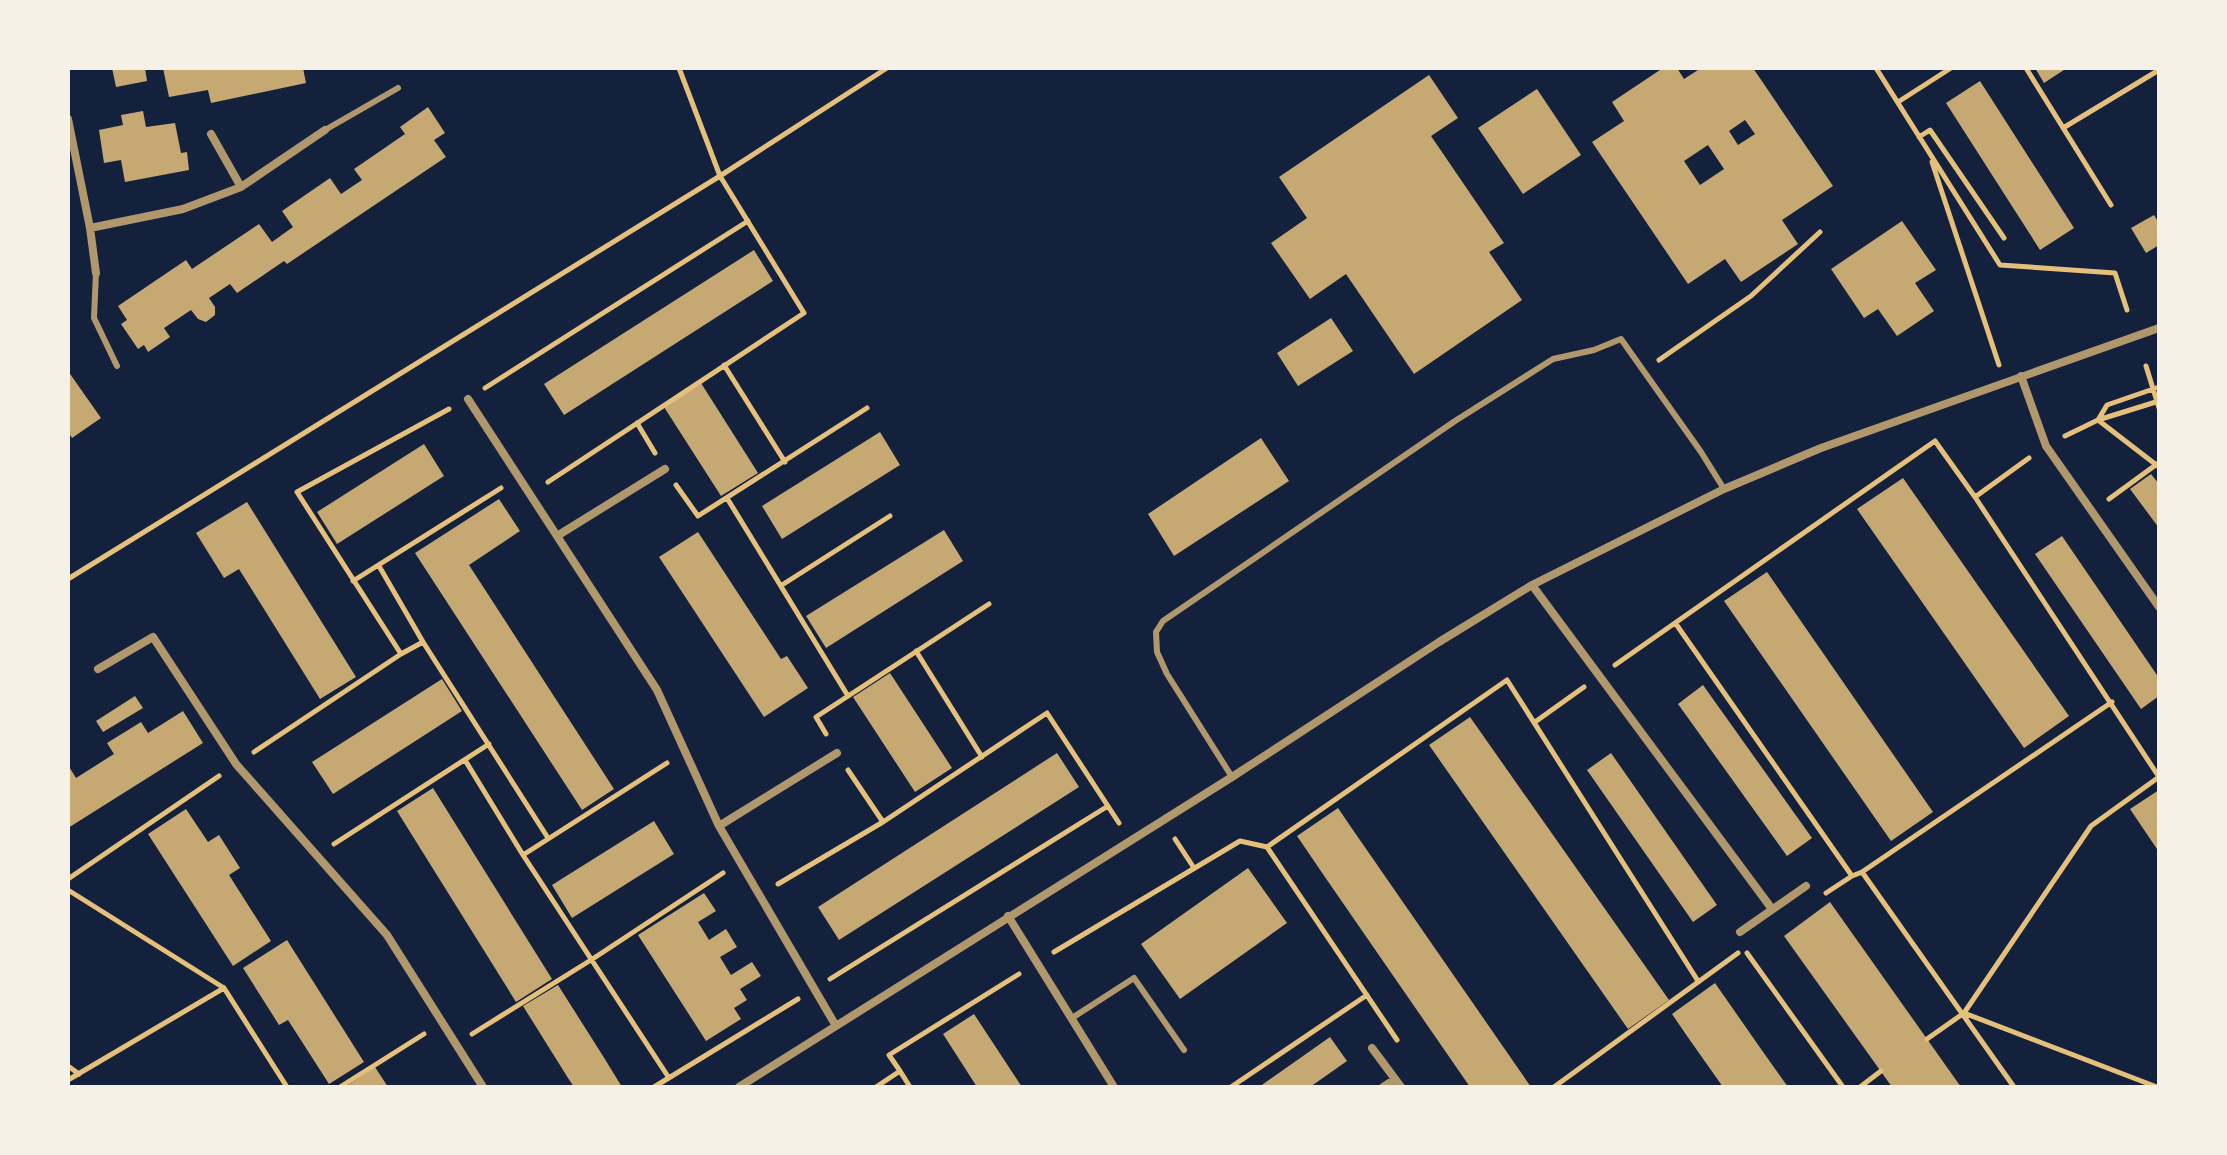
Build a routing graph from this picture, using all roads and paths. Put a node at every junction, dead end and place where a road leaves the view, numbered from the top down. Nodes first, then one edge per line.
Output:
1 (679, 68) edge
2 (887, 68) edge
3 (1876, 68) edge
4 (1951, 68) edge
5 (2026, 68) edge
6 (2159, 70) edge
7 (398, 88) dead end
8 (1898, 102) junction
9 (68, 119) edge
10 (2063, 128) junction
11 (325, 130) joint
12 (211, 134) dead end
13 (1919, 137) junction
14 (1929, 153) junction
15 (720, 176) junction
16 (241, 187) junction
17 (2111, 205) dead end
18 (90, 228) junction
19 (1820, 232) dead end
20 (2004, 238) dead end
21 (96, 273) joint
22 (2127, 310) dead end
23 (2159, 328) edge
24 (724, 365) junction
25 (117, 366) dead end
26 (2146, 366) dead end
27 (1643, 370) junction
28 (2021, 376) junction
29 (2005, 382) junction
30 (2156, 388) edge
31 (468, 399) dead end
32 (2159, 401) edge
33 (2139, 407) dead end
34 (867, 408) dead end
35 (2159, 408) edge
36 (637, 423) junction
37 (785, 462) junction
38 (2158, 465) edge
39 (665, 469) junction
40 (519, 477) junction
41 (1724, 489) junction
42 (530, 495) junction
43 (727, 498) junction
44 (2092, 510) junction
45 (890, 516) dead end
46 (557, 536) junction
47 (379, 566) junction
48 (68, 579) edge
49 (353, 581) dead end
50 (782, 585) junction
51 (1532, 585) junction
52 (989, 604) dead end
53 (2159, 607) edge
54 (1676, 624) junction
55 (916, 651) junction
56 (98, 669) dead end
57 (1600, 676) junction
58 (848, 696) junction
59 (2112, 702) junction
60 (816, 717) dead end
61 (1535, 722) junction
62 (489, 744) junction
63 (683, 752) junction
64 (837, 753) dead end
65 (982, 757) junction
66 (465, 760) junction
67 (1232, 777) junction
68 (2159, 777) edge
69 (1108, 806) junction
70 (1163, 820) junction
71 (719, 826) junction
72 (548, 838) junction
73 (1131, 841) junction
74 (523, 855) junction
75 (316, 856) junction
76 (741, 861) junction
77 (1194, 868) dead end
78 (1862, 872) junction
79 (1852, 876) junction
80 (1806, 886) dead end
81 (68, 890) edge
82 (760, 895) junction
83 (1818, 899) dead end
84 (1772, 909) junction
85 (1008, 916) junction
86 (1740, 932) dead end
87 (591, 960) junction
88 (1698, 981) junction
89 (224, 988) junction
90 (813, 989) junction
91 (1367, 995) junction
92 (1964, 1013) junction
93 (1072, 1018) junction
94 (442, 1023) junction
95 (836, 1026) junction
96 (1927, 1039) dead end
97 (1399, 1042) dead end
98 (456, 1044) junction
99 (1372, 1048) dead end
100 (1184, 1050) dead end
101 (68, 1066) edge
102 (900, 1071) dead end
103 (1881, 1071) dead end
104 (79, 1074) junction
105 (669, 1078) junction
106 (1395, 1079) junction
107 (68, 1080) edge
108 (2157, 1086) edge
109 (287, 1087) edge
110 (340, 1087) edge
111 (483, 1087) edge
112 (654, 1087) edge
113 (739, 1087) edge
114 (910, 1087) edge
115 (1114, 1087) edge
116 (1231, 1087) edge
117 (1383, 1087) edge
118 (1401, 1087) edge
119 (1554, 1087) edge
120 (1843, 1087) edge
121 (1860, 1087) edge
122 (2014, 1087) edge

1 - 15 path
2 - 15 path
3 - 8 path
4 - 8 path
5 - 10 path
6 - 10 path
7 - 11 lane
8 - 13 path
9 - 18 street
10 - 17 path
11 - 16 street
12 - 16 street
13 - 14 path
13 - 20 path
14 - 22 path
14 - 29 path
15 - 24 path
15 - 48 path
16 - 18 street
18 - 21 street
19 - 27 path
21 - 25 lane
23 - 28 street
24 - 36 path
24 - 37 path
26 - 30 path
27 - 41 lane
27 - 67 lane
28 - 29 street
28 - 44 street
29 - 41 street
30 - 35 path
30 - 38 path
31 - 40 street
32 - 33 path
34 - 37 path
36 - 39 path
36 - 42 path
37 - 43 path
38 - 44 path
39 - 43 path
39 - 46 street
40 - 42 street
40 - 47 path
41 - 51 street
42 - 46 street
43 - 50 path
44 - 53 street
45 - 50 path
46 - 63 street
47 - 49 path
47 - 62 path
50 - 58 path
51 - 57 street
51 - 67 street
52 - 55 path
54 - 57 path
54 - 59 path
54 - 79 path
55 - 58 path
55 - 65 path
56 - 75 street
57 - 61 path
57 - 84 street
58 - 60 path
59 - 68 path
59 - 78 path
61 - 88 path
61 - 91 path
62 - 66 path
62 - 72 path
63 - 71 street
63 - 72 path
64 - 71 street
65 - 69 path
65 - 82 path
66 - 74 path
66 - 75 path
67 - 70 street
68 - 92 path
69 - 73 path
69 - 90 path
70 - 73 street
70 - 77 path
71 - 76 street
72 - 74 path
73 - 85 street
74 - 87 path
75 - 94 street
76 - 82 street
76 - 87 path
78 - 79 path
78 - 92 path
79 - 83 path
80 - 84 street
81 - 89 path
82 - 90 street
84 - 86 street
85 - 93 street
85 - 95 street
87 - 98 path
87 - 105 path
88 - 119 path
88 - 120 path
89 - 104 path
89 - 109 path
90 - 95 street
90 - 105 path
91 - 97 path
91 - 116 path
92 - 96 path
92 - 108 path
92 - 122 path
93 - 100 lane
93 - 115 street
94 - 98 street
94 - 110 path
95 - 113 street
98 - 111 street
99 - 106 street
101 - 104 path
102 - 114 path
103 - 121 path
104 - 107 path
105 - 112 path
106 - 117 street
106 - 118 street

